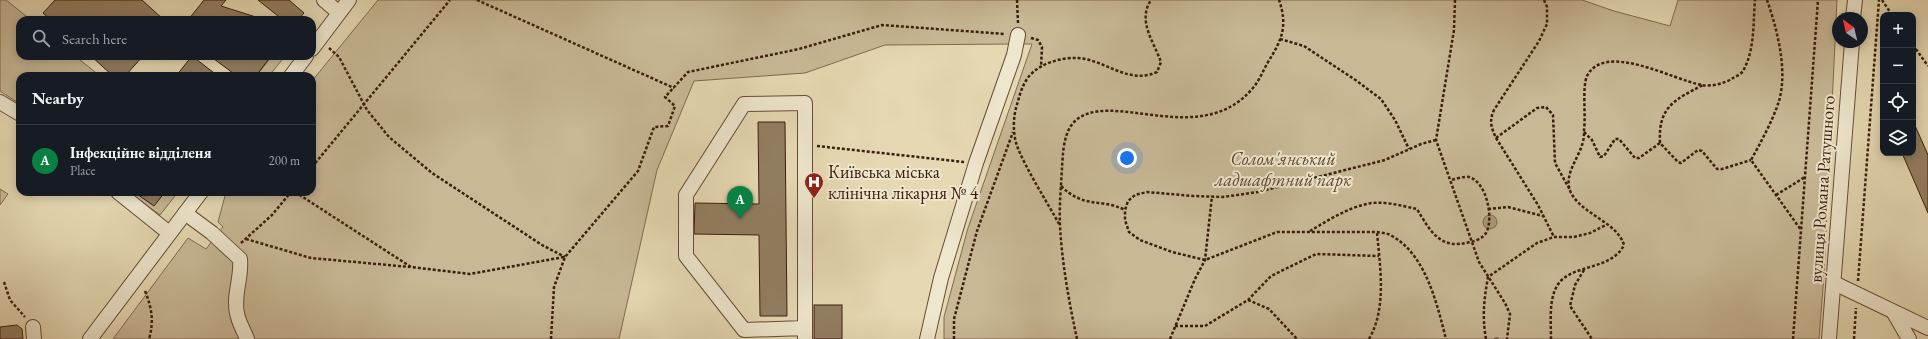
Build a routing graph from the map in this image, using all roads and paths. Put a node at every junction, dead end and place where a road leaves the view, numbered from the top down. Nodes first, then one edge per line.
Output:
1 (324, 0) edge
2 (350, 0) edge
3 (450, 0) edge
4 (477, 0) edge
5 (1017, 0) edge
6 (1151, 0) edge
7 (1279, 0) edge
8 (1455, 0) edge
9 (1544, 0) edge
10 (1755, 0) edge
11 (1767, 0) edge
12 (1818, 0) edge
13 (1855, 0) edge
14 (1880, 0) edge
15 (1854, 12) edge
16 (1890, 12) edge
17 (339, 13) junction
18 (1018, 34) junction
19 (1280, 39) junction
20 (316, 44) edge
21 (327, 46) dead end
22 (1852, 48) edge
23 (1915, 48) edge
24 (303, 60) edge
25 (1928, 66) edge
26 (1040, 67) junction
27 (294, 72) edge
28 (1703, 85) junction
29 (674, 88) dead end
30 (0, 102) edge
31 (365, 105) junction
32 (16, 112) edge
33 (1014, 132) junction
34 (1584, 132) junction
35 (1496, 138) junction
36 (1436, 140) junction
37 (1660, 143) junction
38 (805, 145) junction
39 (1409, 149) junction
40 (1751, 160) junction
41 (316, 162) edge
42 (976, 163) junction
43 (1805, 177) junction
44 (1451, 180) junction
45 (1061, 186) junction
46 (1572, 193) junction
47 (1776, 195) junction
48 (123, 196) edge
49 (198, 196) edge
50 (288, 196) edge
51 (301, 196) edge
52 (1212, 196) junction
53 (1488, 209) junction
54 (1125, 210) junction
55 (185, 213) junction
56 (1544, 217) junction
57 (1060, 225) junction
58 (1606, 225) junction
59 (1801, 230) junction
60 (1309, 231) junction
61 (1377, 232) junction
62 (169, 233) junction
63 (1554, 237) junction
64 (246, 239) junction
65 (1473, 242) junction
66 (232, 252) junction
67 (1379, 256) junction
68 (565, 257) junction
69 (1205, 260) junction
70 (411, 267) junction
71 (1585, 269) junction
72 (1488, 277) junction
73 (4, 282) dead end
74 (1834, 283) junction
75 (145, 291) dead end
76 (1857, 294) junction
77 (1248, 300) junction
78 (1894, 313) junction
79 (1174, 326) junction
80 (1928, 328) edge
81 (744, 330) junction
82 (34, 333) edge
83 (805, 333) edge
84 (90, 339) edge
85 (149, 339) edge
86 (247, 339) edge
87 (551, 339) edge
88 (755, 339) edge
89 (927, 339) edge
90 (954, 339) edge
91 (1077, 339) edge
92 (1170, 339) edge
93 (1297, 339) edge
94 (1368, 339) edge
95 (1446, 339) edge
96 (1486, 339) edge
97 (1508, 339) edge
98 (1551, 339) edge
99 (1592, 339) edge
100 (1793, 339) edge
101 (1830, 339) edge
102 (1854, 339) edge
103 (1909, 339) edge

1 - 17 street
2 - 17 street
3 - 31 path
4 - 29 path
5 - 18 path
6 - 26 path
7 - 19 path
8 - 36 path
9 - 35 path
10 - 28 path
11 - 40 path
12 - 43 path
13 - 15 street
14 - 16 path
14 - 76 path
17 - 20 street
18 - 26 path
18 - 42 street
19 - 39 path
19 - 45 path
21 - 31 path
22 - 74 street, вулиця Романа Ратушного
23 - 25 path
24 - 27 street
26 - 33 path
28 - 34 path
28 - 37 path
30 - 32 street
31 - 41 path
31 - 68 path
33 - 57 path
33 - 90 path
34 - 37 path
34 - 46 path
35 - 46 path
35 - 56 path
36 - 39 path
36 - 44 path
37 - 40 path
38 - 42 path
38 - 81 street
38 - 83 street
39 - 52 path
40 - 47 path
42 - 89 street
43 - 47 path
43 - 59 path
44 - 53 path
44 - 65 path
45 - 54 path
45 - 57 path
46 - 58 path
47 - 59 path
48 - 62 street
49 - 55 street
50 - 64 path
51 - 70 path
52 - 54 path
52 - 69 path
53 - 56 path
53 - 65 path
54 - 69 path
55 - 62 street
55 - 66 street
56 - 63 path
57 - 91 path
58 - 63 path
58 - 71 path
59 - 100 path
60 - 61 path
60 - 65 path
60 - 69 path
61 - 67 path
61 - 95 path
62 - 84 street
63 - 72 path
64 - 66 path
64 - 70 path
65 - 72 path
66 - 86 street
67 - 77 path
67 - 94 path
68 - 70 path
68 - 87 path
69 - 79 path
71 - 98 path
71 - 99 path
72 - 96 path
72 - 97 path
73 - 82 path
74 - 76 street
74 - 101 street, вулиця Романа Ратушного
75 - 85 path
76 - 78 street
76 - 102 path
77 - 79 path
77 - 93 path
78 - 80 street
78 - 103 street
79 - 92 path
81 - 83 street
81 - 88 street

